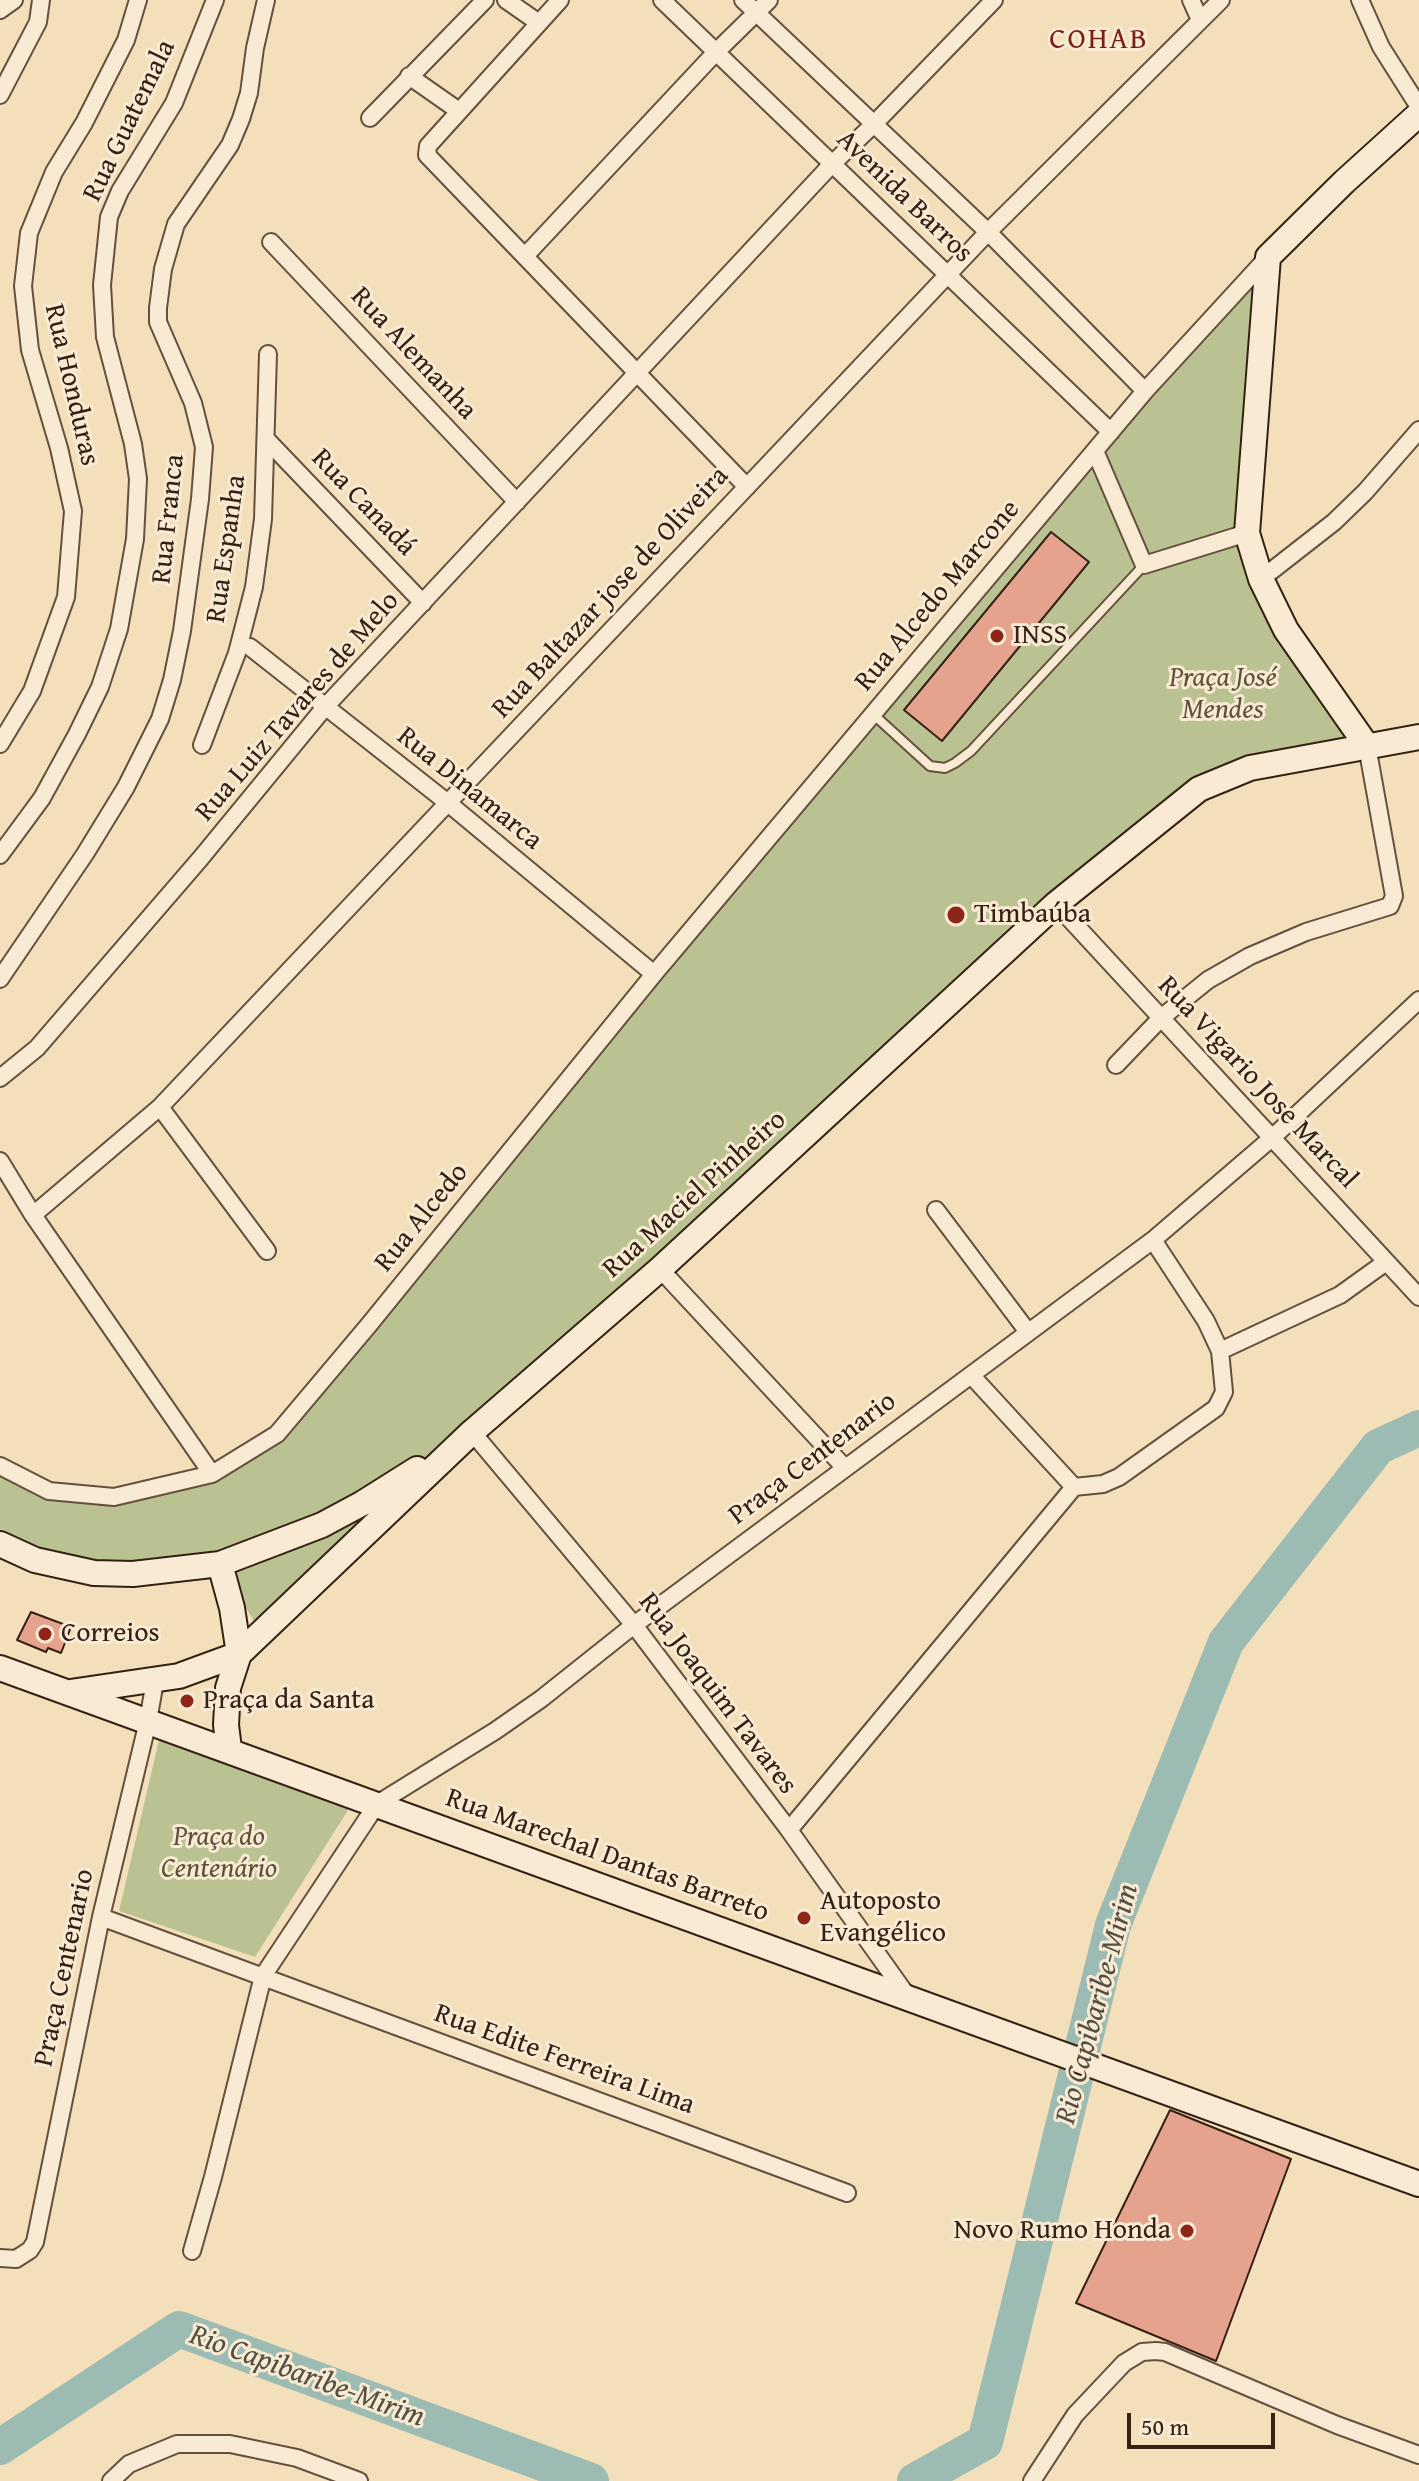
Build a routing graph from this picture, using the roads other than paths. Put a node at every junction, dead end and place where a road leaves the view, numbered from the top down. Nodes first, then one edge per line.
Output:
1 (14, 0) edge
2 (41, 0) edge
3 (138, 0) edge
4 (215, 0) edge
5 (266, 0) edge
6 (485, 0) edge
7 (506, 0) edge
8 (560, 0) edge
9 (662, 0) edge
10 (743, 0) edge
11 (769, 0) edge
12 (994, 0) edge
13 (1191, 0) edge
14 (1221, 0) edge
15 (1360, 0) edge
16 (0, 10) edge
17 (756, 13) junction
18 (1200, 20) junction
19 (539, 23) junction
20 (716, 52) junction
21 (409, 76) junction
22 (0, 95) edge
23 (1419, 107) edge
24 (459, 111) junction
25 (1419, 114) edge
26 (370, 118) dead end
27 (874, 124) junction
28 (832, 164) junction
29 (988, 232) junction
30 (271, 242) dead end
31 (526, 255) junction
32 (1268, 257) junction
33 (947, 275) junction
34 (268, 354) dead end
35 (638, 372) junction
36 (1145, 391) junction
37 (1419, 430) edge
38 (1111, 432) junction
39 (266, 439) junction
40 (1095, 451) junction
41 (747, 487) junction
42 (517, 502) junction
43 (1247, 533) junction
44 (1144, 565) junction
45 (1261, 579) junction
46 (423, 603) junction
47 (250, 647) dead end
48 (325, 707) junction
49 (872, 714) junction
50 (1419, 737) edge
51 (0, 744) edge
52 (202, 745) dead end
53 (1367, 746) junction
54 (448, 803) junction
55 (0, 855) edge
56 (1056, 904) junction
57 (654, 974) junction
58 (0, 979) edge
59 (1419, 1000) edge
60 (1161, 1018) junction
61 (1116, 1065) dead end
62 (0, 1078) edge
63 (160, 1107) junction
64 (1273, 1137) junction
65 (0, 1161) edge
66 (936, 1210) dead end
67 (33, 1215) junction
68 (1153, 1240) junction
69 (267, 1251) dead end
70 (1386, 1262) junction
71 (660, 1269) junction
72 (1419, 1297) edge
73 (1028, 1332) junction
74 (1220, 1351) junction
75 (971, 1375) junction
76 (472, 1432) junction
77 (0, 1466) edge
78 (845, 1468) junction
79 (212, 1474) junction
80 (1074, 1487) junction
81 (0, 1544) edge
82 (220, 1564) junction
83 (634, 1625) junction
84 (239, 1654) junction
85 (1, 1670) edge
86 (155, 1681) junction
87 (70, 1692) junction
88 (148, 1721) junction
89 (229, 1749) junction
90 (377, 1804) junction
91 (789, 1830) junction
92 (101, 1917) junction
93 (263, 1976) junction
94 (908, 1997) junction
95 (1419, 2184) edge
96 (847, 2193) dead end
97 (192, 2251) dead end
98 (8, 2258) edge
99 (1419, 2455) edge
100 (111, 2481) edge
101 (359, 2481) edge
102 (1032, 2481) edge

1 - 16 street
2 - 22 street
3 - 51 street, Rua Honduras
4 - 55 street, Rua Guatemala
5 - 58 street, Rua Franca
6 - 21 street
7 - 19 street
8 - 19 street
9 - 20 street, Avenida Barros
10 - 17 street, Avenida Barros
11 - 17 street
12 - 27 street, Rua Luiz Tavares de Melo
13 - 18 street
14 - 18 street, Rua Baltazar jose de Oliveira
15 - 23 street
17 - 20 street
17 - 27 street, Avenida Barros
18 - 29 street, Rua Baltazar jose de Oliveira
19 - 24 street
20 - 28 street, Avenida Barros
20 - 31 street
21 - 24 street
21 - 26 street
24 - 31 street
25 - 32 street
27 - 28 street, Rua Luiz Tavares de Melo
27 - 29 street, Avenida Barros
28 - 33 street, Avenida Barros
28 - 35 street, Rua Luiz Tavares de Melo
29 - 33 street, Rua Baltazar jose de Oliveira
29 - 36 street, Avenida Barros
30 - 42 street, Rua Alemanha
31 - 35 street
32 - 36 street, Rua Alcedo Marcone
32 - 43 street
33 - 38 street, Avenida Barros
33 - 41 street, Rua Baltazar jose de Oliveira
34 - 39 street, Rua Espanha
35 - 41 street
35 - 42 street, Rua Luiz Tavares de Melo
36 - 38 street, Rua Alcedo Marcone
37 - 45 street
38 - 40 street, Rua Alcedo Marcone
39 - 46 street, Rua Canadá
39 - 52 street, Rua Espanha
40 - 44 street
40 - 49 street, Rua Alcedo Marcone
41 - 54 street, Rua Baltazar jose de Oliveira
42 - 46 street, Rua Luiz Tavares de Melo
43 - 44 street
43 - 45 street
44 - 49 lane
45 - 53 street
46 - 48 street, Rua Luiz Tavares de Melo
47 - 48 street, Rua Dinamarca
48 - 54 street, Rua Dinamarca
48 - 62 street, Rua Luiz Tavares de Melo
49 - 57 street, Rua Alcedo Marcone
50 - 53 street, Rua Maciel Pinheiro
53 - 56 street, Rua Maciel Pinheiro
53 - 60 street
54 - 57 street, Rua Dinamarca
54 - 63 street, Rua Baltazar jose de Oliveira
56 - 60 street, Rua Vigario Jose Marcal
56 - 71 street, Rua Maciel Pinheiro
57 - 79 street, Rua Alcedo
59 - 64 street, Praça Centenario
60 - 61 street
60 - 64 street, Rua Vigario Jose Marcal
63 - 67 street, Rua Baltazar jose de Oliveira
63 - 69 street
64 - 68 street, Praça Centenario
64 - 70 street, Rua Vigario Jose Marcal
65 - 67 street
66 - 73 street
67 - 79 street
68 - 73 street, Praça Centenario
68 - 74 street
70 - 72 street, Rua Vigario Jose Marcal
70 - 74 street
71 - 76 street, Rua Maciel Pinheiro
71 - 78 street
73 - 75 street, Praça Centenario
74 - 80 street
75 - 78 street, Praça Centenario
75 - 80 street
76 - 82 street
76 - 83 street, Rua Joaquim Tavares
76 - 84 street, Rua Maciel Pinheiro
77 - 79 street, Rua Alcedo
78 - 83 street, Praça Centenario
80 - 91 street
81 - 82 street
82 - 84 street
83 - 90 street, Praça Centenario
83 - 91 street, Rua Joaquim Tavares
84 - 86 street, Rua Maciel Pinheiro
84 - 89 street
85 - 87 street, Rua Marechal Dantas Barreto
86 - 87 street, Rua Maciel Pinheiro
86 - 88 street, Praça Centenario
87 - 88 street, Rua Marechal Dantas Barreto
88 - 89 street, Rua Marechal Dantas Barreto
88 - 92 street, Praça Centenario
89 - 90 street, Rua Marechal Dantas Barreto
90 - 93 street, Praça Centenario
90 - 94 street, Rua Marechal Dantas Barreto
91 - 94 street, Rua Joaquim Tavares
92 - 93 street, Rua Edite Ferreira Lima
92 - 98 street, Praça Centenario
93 - 96 street, Rua Edite Ferreira Lima
93 - 97 street, Praça Centenario
94 - 95 street, Rua Marechal Dantas Barreto
99 - 102 street
100 - 101 street

